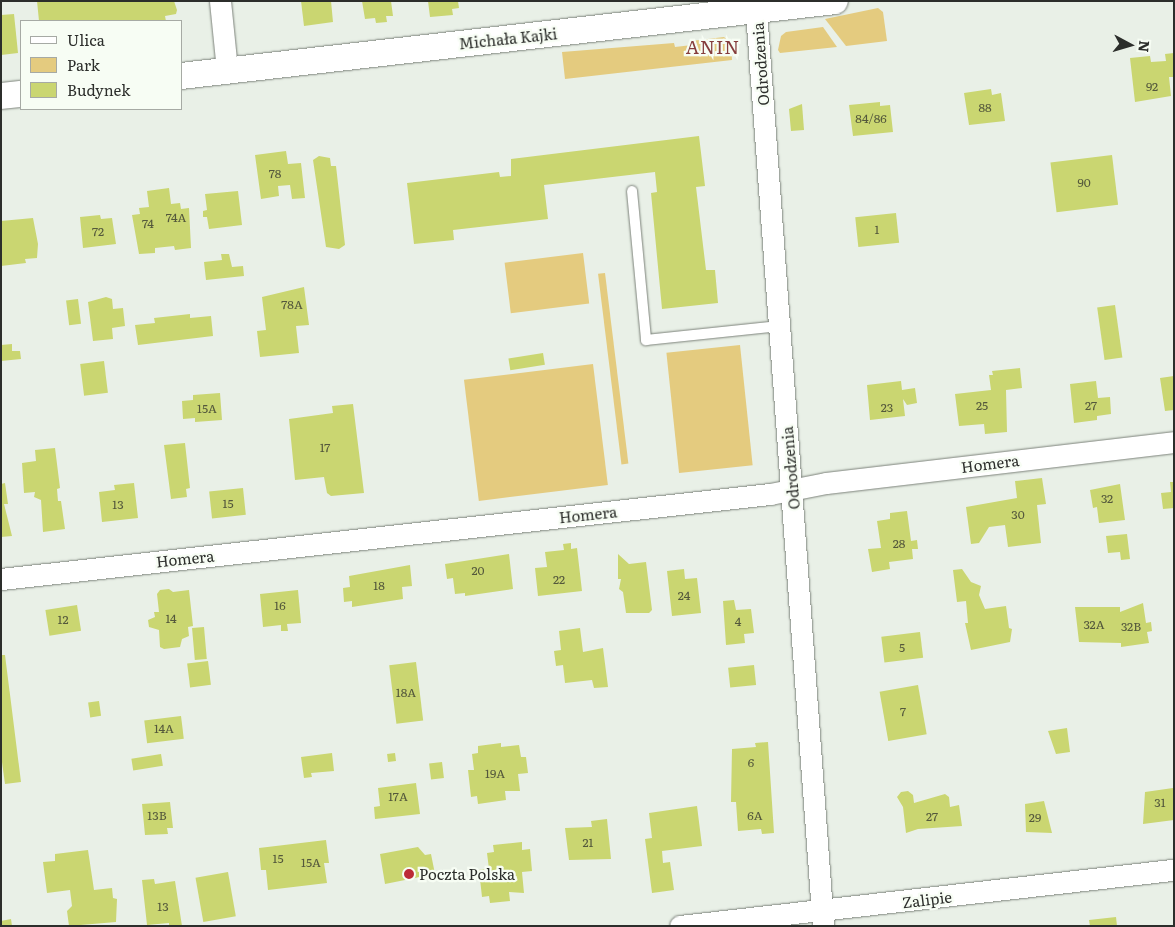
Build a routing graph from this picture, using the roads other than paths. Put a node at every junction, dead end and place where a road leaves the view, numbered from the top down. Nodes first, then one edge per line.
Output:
1 (220, 1) edge
2 (835, 1) edge
3 (756, 11) junction
4 (227, 70) junction
5 (182, 76) edge
6 (20, 94) edge
7 (1, 96) edge
8 (632, 191) dead end
9 (779, 326) junction
10 (1174, 442) edge
11 (792, 490) junction
12 (1, 579) edge
13 (1174, 870) edge
14 (822, 919) edge
15 (680, 926) edge

1 - 4 street
2 - 3 street, Michała Kajki
3 - 4 street, Michała Kajki
3 - 9 street, Odrodzenia
4 - 5 street, Michała Kajki
6 - 7 street
8 - 9 lane
9 - 11 street, Odrodzenia
10 - 11 street, Homera
11 - 12 street, Homera
11 - 14 street, Odrodzenia
13 - 14 street, Zalipie
14 - 15 street, Zalipie

